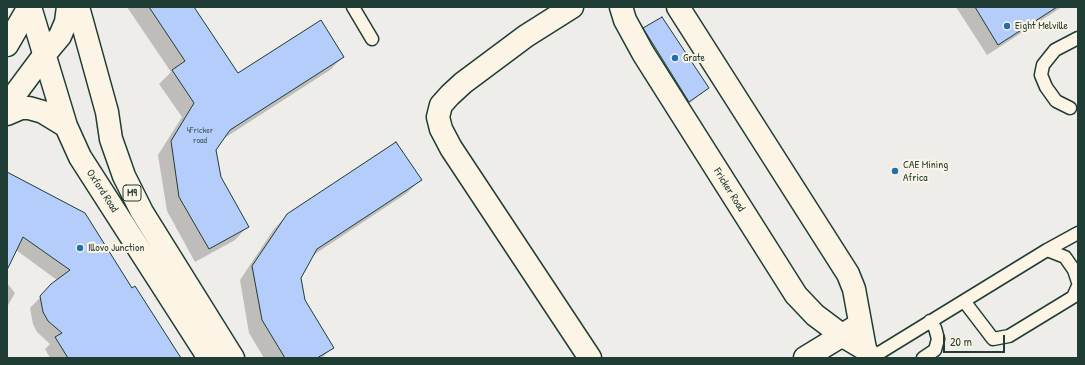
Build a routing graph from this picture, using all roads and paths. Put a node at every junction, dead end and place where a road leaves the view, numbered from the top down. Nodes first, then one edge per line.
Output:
1 (30, 7) edge
2 (68, 7) edge
3 (78, 7) edge
4 (353, 7) edge
5 (572, 7) edge
6 (621, 7) edge
7 (678, 7) edge
8 (1078, 38) edge
9 (372, 39) dead end
10 (7, 45) edge
11 (45, 54) junction
12 (7, 105) edge
13 (1070, 108) dead end
14 (7, 114) edge
15 (66, 126) junction
16 (1078, 233) edge
17 (1048, 250) junction
18 (1078, 282) edge
19 (1078, 286) edge
20 (964, 301) junction
21 (930, 321) junction
22 (851, 330) junction
23 (869, 355) edge
24 (209, 358) edge
25 (233, 358) edge
26 (590, 358) edge
27 (805, 358) edge
28 (923, 358) edge

1 - 10 street
1 - 11 street, Oxford Road / M9
2 - 11 street
3 - 25 street, M9
4 - 9 lane
5 - 26 street
6 - 22 street, Fricker Road
7 - 22 street
8 - 13 lane
11 - 12 street
11 - 15 street, Oxford Road / M9
14 - 15 street
15 - 24 street, Oxford Road / M9
16 - 17 lane
17 - 18 lane
17 - 20 lane
19 - 20 lane
20 - 21 lane
21 - 23 lane
21 - 28 lane
22 - 23 street, Fricker Road
22 - 27 street

